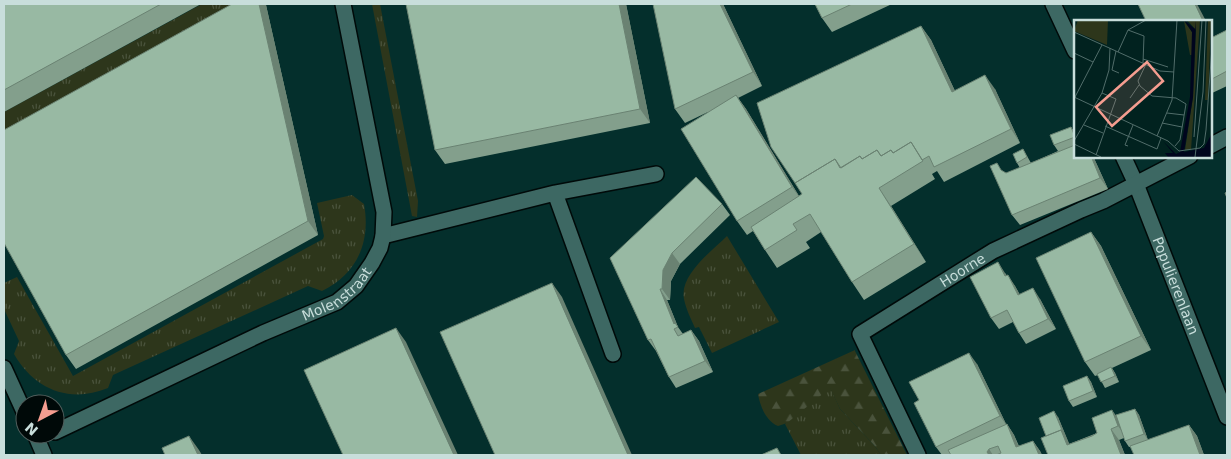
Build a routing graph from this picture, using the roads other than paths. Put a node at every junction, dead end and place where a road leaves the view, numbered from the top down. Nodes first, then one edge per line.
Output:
1 (343, 4) edge
2 (1053, 4) edge
3 (1074, 49) edge
4 (1227, 137) edge
5 (1211, 145) edge
6 (1124, 158) edge
7 (1186, 158) edge
8 (656, 174) dead end
9 (1136, 184) junction
10 (555, 193) junction
11 (383, 236) junction
12 (613, 354) dead end
13 (4, 368) edge
14 (16, 394) edge
15 (1227, 417) edge
16 (65, 427) edge
17 (918, 455) edge

1 - 11 street, Molenstraat
2 - 3 street
4 - 5 street
6 - 9 street, Populierenlaan
7 - 9 street, Hoorne
8 - 10 street
9 - 15 street, Populierenlaan
9 - 17 street, Hoorne
10 - 11 street
10 - 12 street
11 - 16 street, Molenstraat
13 - 14 street

